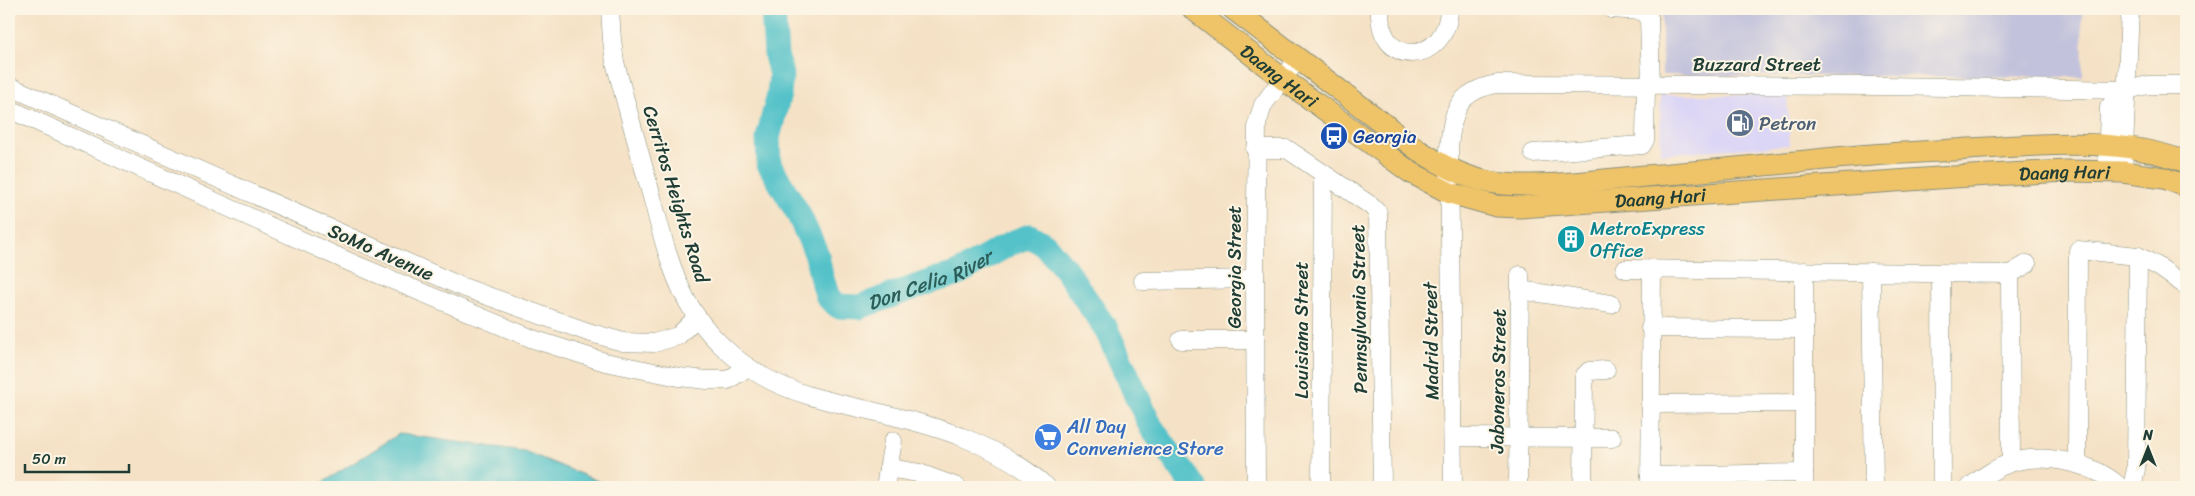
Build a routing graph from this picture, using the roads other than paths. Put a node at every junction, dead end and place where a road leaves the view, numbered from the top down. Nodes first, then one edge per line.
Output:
1 (610, 9) edge
2 (1194, 9) edge
3 (1233, 9) edge
4 (1380, 9) edge
5 (1449, 9) edge
6 (1611, 9) edge
7 (2130, 9) edge
8 (1298, 58) junction
9 (1283, 79) junction
10 (2186, 85) edge
11 (9, 86) edge
12 (1648, 86) junction
13 (2127, 90) junction
14 (9, 109) edge
15 (2116, 146) junction
16 (1255, 149) junction
17 (1533, 153) dead end
18 (2186, 162) edge
19 (1449, 169) junction
20 (1733, 169) junction
21 (2115, 172) junction
22 (1323, 173) junction
23 (2186, 186) edge
24 (1450, 194) junction
25 (1735, 194) junction
26 (2138, 256) junction
27 (2027, 264) dead end
28 (1625, 269) dead end
29 (1652, 269) junction
30 (1804, 271) junction
31 (1871, 272) junction
32 (1941, 273) junction
33 (2010, 274) junction
34 (1255, 279) junction
35 (1142, 280) dead end
36 (2186, 286) edge
37 (1611, 304) dead end
38 (697, 317) junction
39 (1650, 328) junction
40 (1804, 329) junction
41 (1181, 340) dead end
42 (1255, 340) junction
43 (748, 367) junction
44 (1606, 370) dead end
45 (1804, 403) junction
46 (1650, 404) junction
47 (1453, 436) junction
48 (1518, 437) junction
49 (1583, 437) junction
50 (1612, 438) dead end
51 (893, 441) dead end
52 (2011, 462) junction
53 (2077, 464) junction
54 (888, 468) junction
55 (1804, 480) edge
56 (1650, 482) edge
57 (885, 487) edge
58 (957, 487) edge
59 (1047, 487) edge
60 (1256, 487) edge
61 (1321, 487) edge
62 (1382, 487) edge
63 (1453, 487) edge
64 (1518, 487) edge
65 (1583, 487) edge
66 (1874, 487) edge
67 (1942, 487) edge
68 (1970, 487) edge
69 (2120, 487) edge
70 (2132, 487) edge

1 - 38 street, Cerritos Heights Road
2 - 9 main road, Daang Hari
3 - 8 main road, Daang Hari
4 - 5 street
6 - 12 street
7 - 13 street
8 - 9 street, Georgia Street
8 - 19 main road, Daang Hari
9 - 16 street, Georgia Street
9 - 24 main road, Daang Hari
10 - 13 street, Buzzard Street
11 - 38 street, SoMo Avenue
12 - 13 street, Buzzard Street
12 - 17 street
12 - 19 street, Buzzard Street
13 - 15 street
14 - 43 street, SoMo Avenue
15 - 18 main road, Daang Hari
15 - 20 main road, Daang Hari
15 - 21 street
16 - 22 street, Pennsylvania Street
16 - 34 street, Georgia Street
19 - 20 main road, Daang Hari
19 - 24 street, Madrid Street
20 - 25 main road
21 - 23 main road, Daang Hari
21 - 25 main road, Daang Hari
22 - 61 street, Louisiana Street
22 - 62 street, Pennsylvania Street
24 - 25 main road, Daang Hari
24 - 47 street, Madrid Street
26 - 36 street
26 - 53 street
26 - 70 street
27 - 33 street
28 - 29 street
29 - 30 street
29 - 39 street
30 - 31 street
30 - 40 street
31 - 32 street
31 - 66 street
32 - 33 street
32 - 67 street
33 - 52 street
34 - 35 street
34 - 42 street, Georgia Street
37 - 48 street, Jaboneros Street
38 - 43 street, Cerritos Heights Road
39 - 40 street
39 - 46 street
40 - 45 street
41 - 42 street
42 - 60 street, Georgia Street
43 - 59 street, Cerritos Heights Road
44 - 49 street
45 - 46 street
45 - 55 street
46 - 56 street
47 - 48 street
47 - 63 street, Madrid Street
48 - 49 street
48 - 64 street, Jaboneros Street
49 - 50 street
49 - 65 street
51 - 54 street
52 - 53 street
52 - 68 street
53 - 69 street
54 - 57 street
54 - 58 street
55 - 56 street

